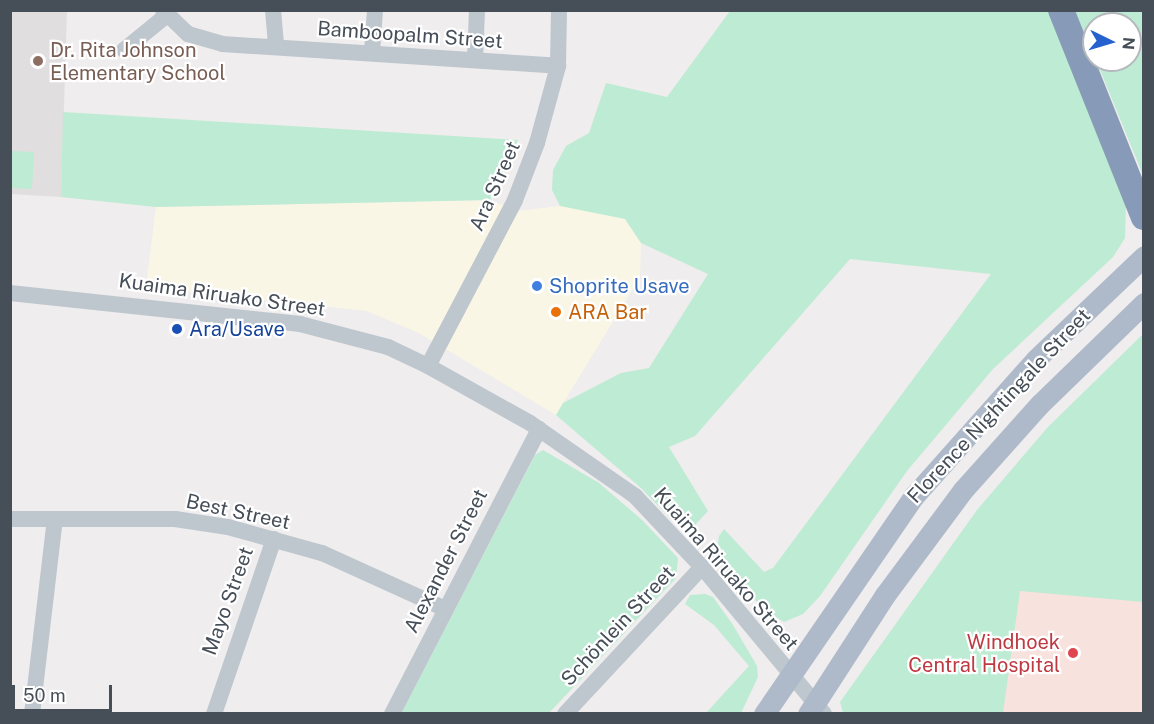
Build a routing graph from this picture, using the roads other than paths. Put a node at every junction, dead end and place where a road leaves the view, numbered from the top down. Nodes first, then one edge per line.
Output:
1 (273, 10) edge
2 (375, 10) edge
3 (477, 10) edge
4 (559, 10) edge
5 (1061, 10) edge
6 (165, 13) edge
7 (276, 47) junction
8 (124, 50) dead end
9 (372, 52) junction
10 (475, 60) junction
11 (558, 66) junction
12 (1143, 217) edge
13 (1143, 256) edge
14 (10, 292) edge
15 (1143, 303) edge
16 (428, 366) junction
17 (539, 429) junction
18 (10, 519) edge
19 (55, 519) junction
20 (274, 538) junction
21 (702, 567) junction
22 (443, 608) junction
23 (788, 674) junction
24 (815, 711) edge
25 (32, 714) edge
26 (214, 714) edge
27 (392, 714) edge
28 (566, 714) edge
29 (764, 714) edge

1 - 7 street
2 - 9 street
3 - 10 street
4 - 11 street, Ara Street
5 - 12 highway
6 - 7 street, Bamboopalm Street
6 - 8 street
7 - 9 street, Bamboopalm Street
9 - 10 street, Bamboopalm Street
10 - 11 street, Bamboopalm Street
11 - 16 street, Ara Street
13 - 23 main road, Florence Nightingale Street
14 - 16 street, Kuaima Riruako Street
15 - 24 main road, Florence Nightingale Street
16 - 17 street, Kuaima Riruako Street
17 - 21 street, Kuaima Riruako Street
17 - 22 street, Alexander Street
18 - 19 street, Best Street
19 - 20 street, Best Street
19 - 25 street
20 - 22 street, Best Street
20 - 26 street, Mayo Street
21 - 23 street, Kuaima Riruako Street
21 - 28 street, Schönlein Street
22 - 27 street, Alexander Street
23 - 24 street, Kuaima Riruako Street
23 - 29 main road, Florence Nightingale Street

